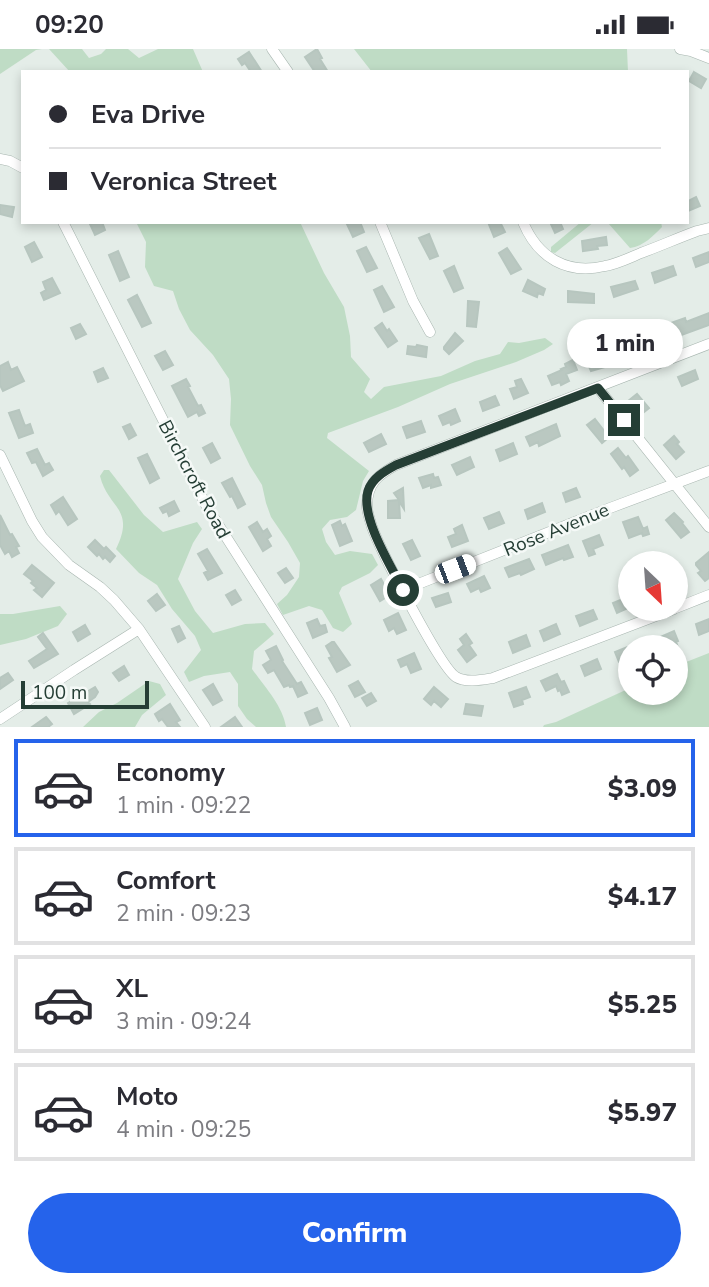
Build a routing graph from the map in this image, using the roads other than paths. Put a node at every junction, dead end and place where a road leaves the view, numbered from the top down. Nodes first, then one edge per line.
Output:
1 (272, 49) edge
2 (680, 49) edge
3 (709, 58) edge
4 (287, 70) edge
5 (5, 160) edge
6 (21, 167) edge
7 (64, 224) edge
8 (381, 224) edge
9 (524, 224) edge
10 (709, 228) edge
11 (430, 332) dead end
12 (709, 344) edge
13 (598, 388) junction
14 (0, 455) edge
15 (709, 471) edge
16 (673, 484) junction
17 (709, 527) edge
18 (403, 590) junction
19 (709, 595) edge
20 (688, 604) edge
21 (642, 621) edge
22 (139, 629) junction
23 (0, 719) edge
24 (205, 727) edge
25 (345, 727) edge

1 - 4 street
2 - 3 street
5 - 6 street
7 - 25 street, Birchcroft Road
8 - 11 street
9 - 10 street
12 - 13 street
13 - 16 street
13 - 18 street
14 - 22 street
15 - 16 street, Rose Avenue
16 - 17 street
16 - 18 street, Rose Avenue
18 - 21 street
19 - 20 street
22 - 23 street
22 - 24 street

